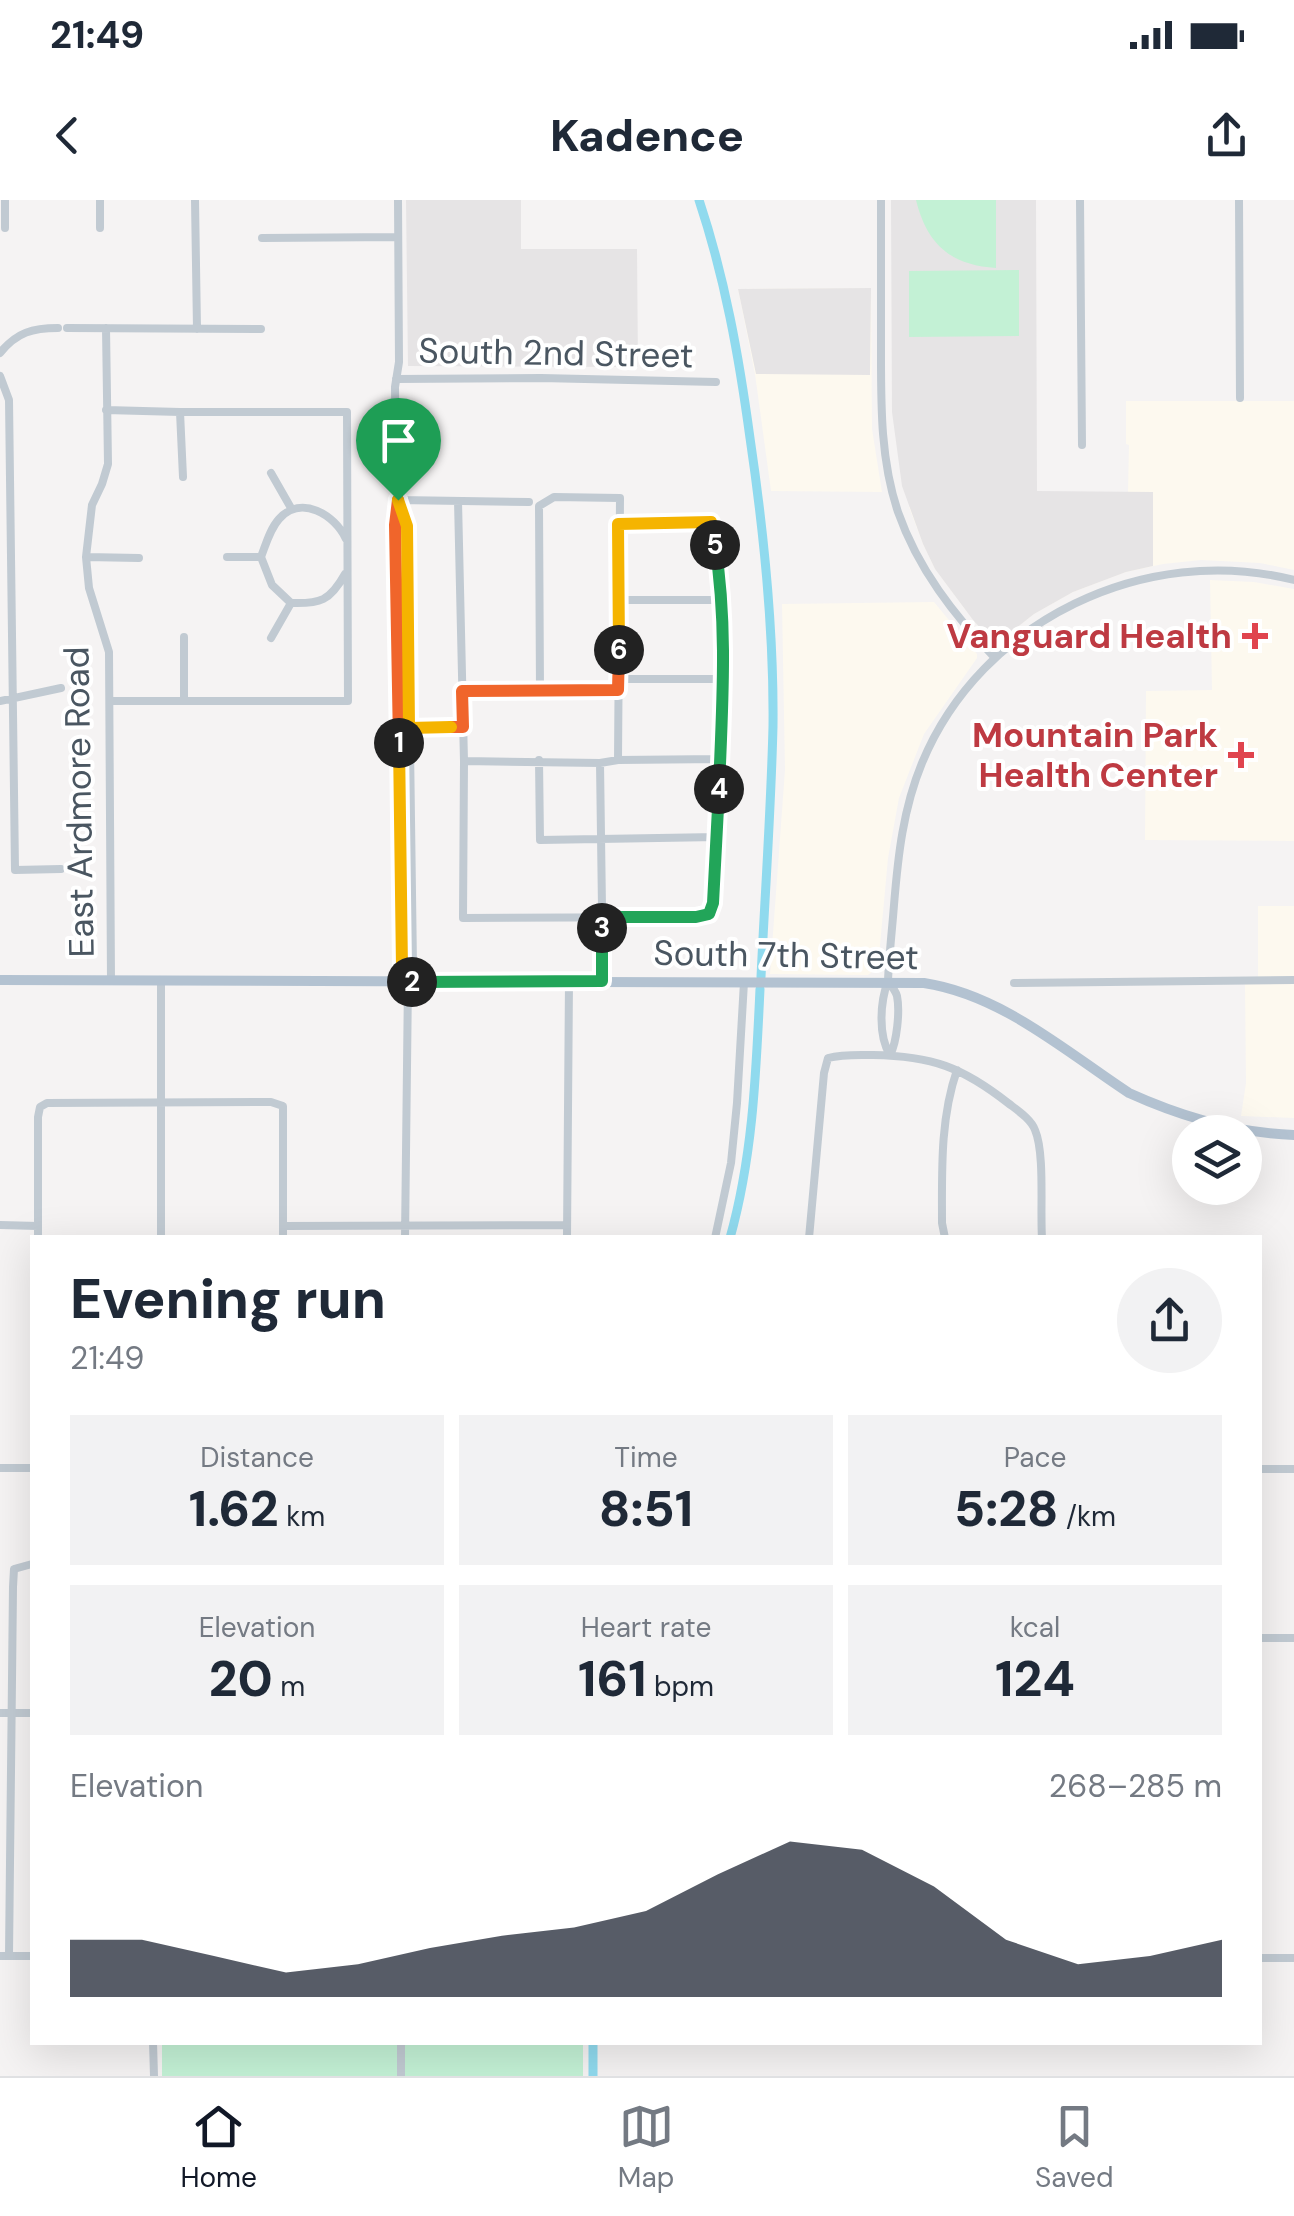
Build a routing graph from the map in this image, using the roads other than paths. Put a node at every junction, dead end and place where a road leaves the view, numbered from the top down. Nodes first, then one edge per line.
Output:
1 (5, 200) edge
2 (100, 200) edge
3 (196, 200) edge
4 (398, 200) edge
5 (881, 200) edge
6 (1080, 200) edge
7 (1239, 200) edge
8 (6, 228) dead end
9 (100, 228) dead end
10 (262, 238) dead end
11 (398, 238) junction
12 (11, 326) dead end
13 (106, 328) junction
14 (197, 328) junction
15 (262, 329) dead end
16 (18, 335) junction
17 (0, 353) edge
18 (0, 376) edge
19 (396, 379) junction
20 (716, 382) dead end
21 (1240, 398) dead end
22 (106, 410) junction
23 (180, 412) junction
24 (1082, 445) dead end
25 (271, 473) dead end
26 (182, 477) dead end
27 (398, 500) junction
28 (458, 501) junction
29 (529, 502) dead end
30 (291, 508) junction
31 (618, 524) junction
32 (348, 544) junction
33 (86, 557) junction
34 (227, 557) dead end
35 (261, 557) junction
36 (139, 558) dead end
37 (348, 569) junction
38 (1294, 580) edge
39 (619, 600) junction
40 (721, 600) junction
41 (291, 603) junction
42 (184, 637) dead end
43 (271, 638) dead end
44 (995, 658) junction
45 (618, 678) junction
46 (724, 679) junction
47 (61, 688) dead end
48 (540, 690) junction
49 (618, 690) junction
50 (462, 691) junction
51 (12, 698) junction
52 (184, 700) junction
53 (0, 701) edge
54 (111, 701) junction
55 (463, 727) junction
56 (398, 728) junction
57 (409, 728) junction
58 (720, 759) junction
59 (539, 760) junction
60 (618, 760) junction
61 (464, 761) junction
62 (600, 763) junction
63 (717, 837) junction
64 (601, 838) junction
65 (61, 869) dead end
66 (602, 917) junction
67 (0, 980) edge
68 (1294, 980) edge
69 (111, 981) junction
70 (161, 981) junction
71 (602, 981) junction
72 (408, 982) junction
73 (569, 982) junction
74 (744, 982) junction
75 (888, 982) junction
76 (1014, 982) dead end
77 (883, 1027) junction
78 (896, 1027) junction
79 (890, 1055) junction
80 (957, 1070) junction
81 (162, 1102) junction
82 (1294, 1134) edge
83 (0, 1225) edge
84 (567, 1225) junction
85 (38, 1226) junction
86 (283, 1226) junction
87 (405, 1226) junction
88 (38, 1235) edge
89 (161, 1235) edge
90 (283, 1235) edge
91 (405, 1235) edge
92 (567, 1235) edge
93 (716, 1235) edge
94 (809, 1235) edge
95 (944, 1235) edge
96 (1042, 1235) edge
97 (0, 1468) edge
98 (30, 1468) edge
99 (1262, 1469) edge
100 (1294, 1469) edge
101 (30, 1565) edge
102 (1262, 1638) edge
103 (1294, 1638) edge
104 (0, 1713) edge
105 (11, 1713) junction
106 (30, 1713) edge
107 (5, 1956) edge
108 (1262, 1958) edge
109 (1294, 1958) edge
110 (154, 2045) edge
111 (401, 2045) edge
112 (154, 2076) edge
113 (401, 2076) edge

1 - 8 street
2 - 9 street
3 - 14 street
4 - 11 street
5 - 44 street
6 - 24 street
7 - 21 street
10 - 11 street
11 - 19 street
12 - 16 street
13 - 14 street
13 - 16 street
13 - 22 street, East Ardmore Road
14 - 15 street
16 - 17 street
18 - 51 street
19 - 20 street, South 2nd Street
19 - 27 street
22 - 23 street
22 - 33 street, East Ardmore Road
23 - 26 street
23 - 32 street
25 - 30 street
27 - 28 street
27 - 56 street
27 - 57 street
28 - 29 street
28 - 50 street
30 - 32 street
30 - 35 street
31 - 39 street
31 - 40 street
31 - 48 street
32 - 37 street
33 - 36 street
33 - 54 street, East Ardmore Road
34 - 35 street
35 - 41 street
37 - 41 street
37 - 52 street
38 - 44 street
39 - 40 street
39 - 45 street
40 - 46 street
41 - 43 street
42 - 52 street
44 - 75 street
45 - 46 street
45 - 49 street
46 - 58 street
47 - 51 street
48 - 49 street
48 - 50 street
49 - 60 street
50 - 55 street
51 - 53 street
51 - 65 street
52 - 54 street
54 - 69 street, East Ardmore Road
55 - 57 street
55 - 61 street
56 - 57 street
56 - 72 street
57 - 72 street
58 - 60 street
58 - 63 street
59 - 61 street
59 - 62 street
59 - 64 street
60 - 62 street
61 - 66 street
62 - 64 street
63 - 64 street
63 - 66 street
64 - 66 street
66 - 71 street
67 - 69 main road, South 7th Street
68 - 76 street
69 - 70 main road, South 7th Street
70 - 72 main road, South 7th Street
70 - 81 street
71 - 73 main road, South 7th Street
71 - 74 main road, South 7th Street
72 - 73 main road, South 7th Street
72 - 87 street
73 - 84 street
74 - 75 main road, South 7th Street
74 - 93 street
75 - 77 street
75 - 78 street
75 - 82 main road, South 7th Street
77 - 78 street
77 - 79 street
78 - 79 street
79 - 80 street
79 - 94 street
80 - 95 street
80 - 96 street
81 - 85 street
81 - 86 street
81 - 89 street
83 - 85 street
84 - 87 street
84 - 92 street
85 - 88 street
86 - 87 street
86 - 90 street
87 - 91 street
97 - 98 street
99 - 100 street
101 - 105 street
102 - 103 street
104 - 105 street
105 - 106 street
105 - 107 street
108 - 109 street
110 - 112 street
111 - 113 street

